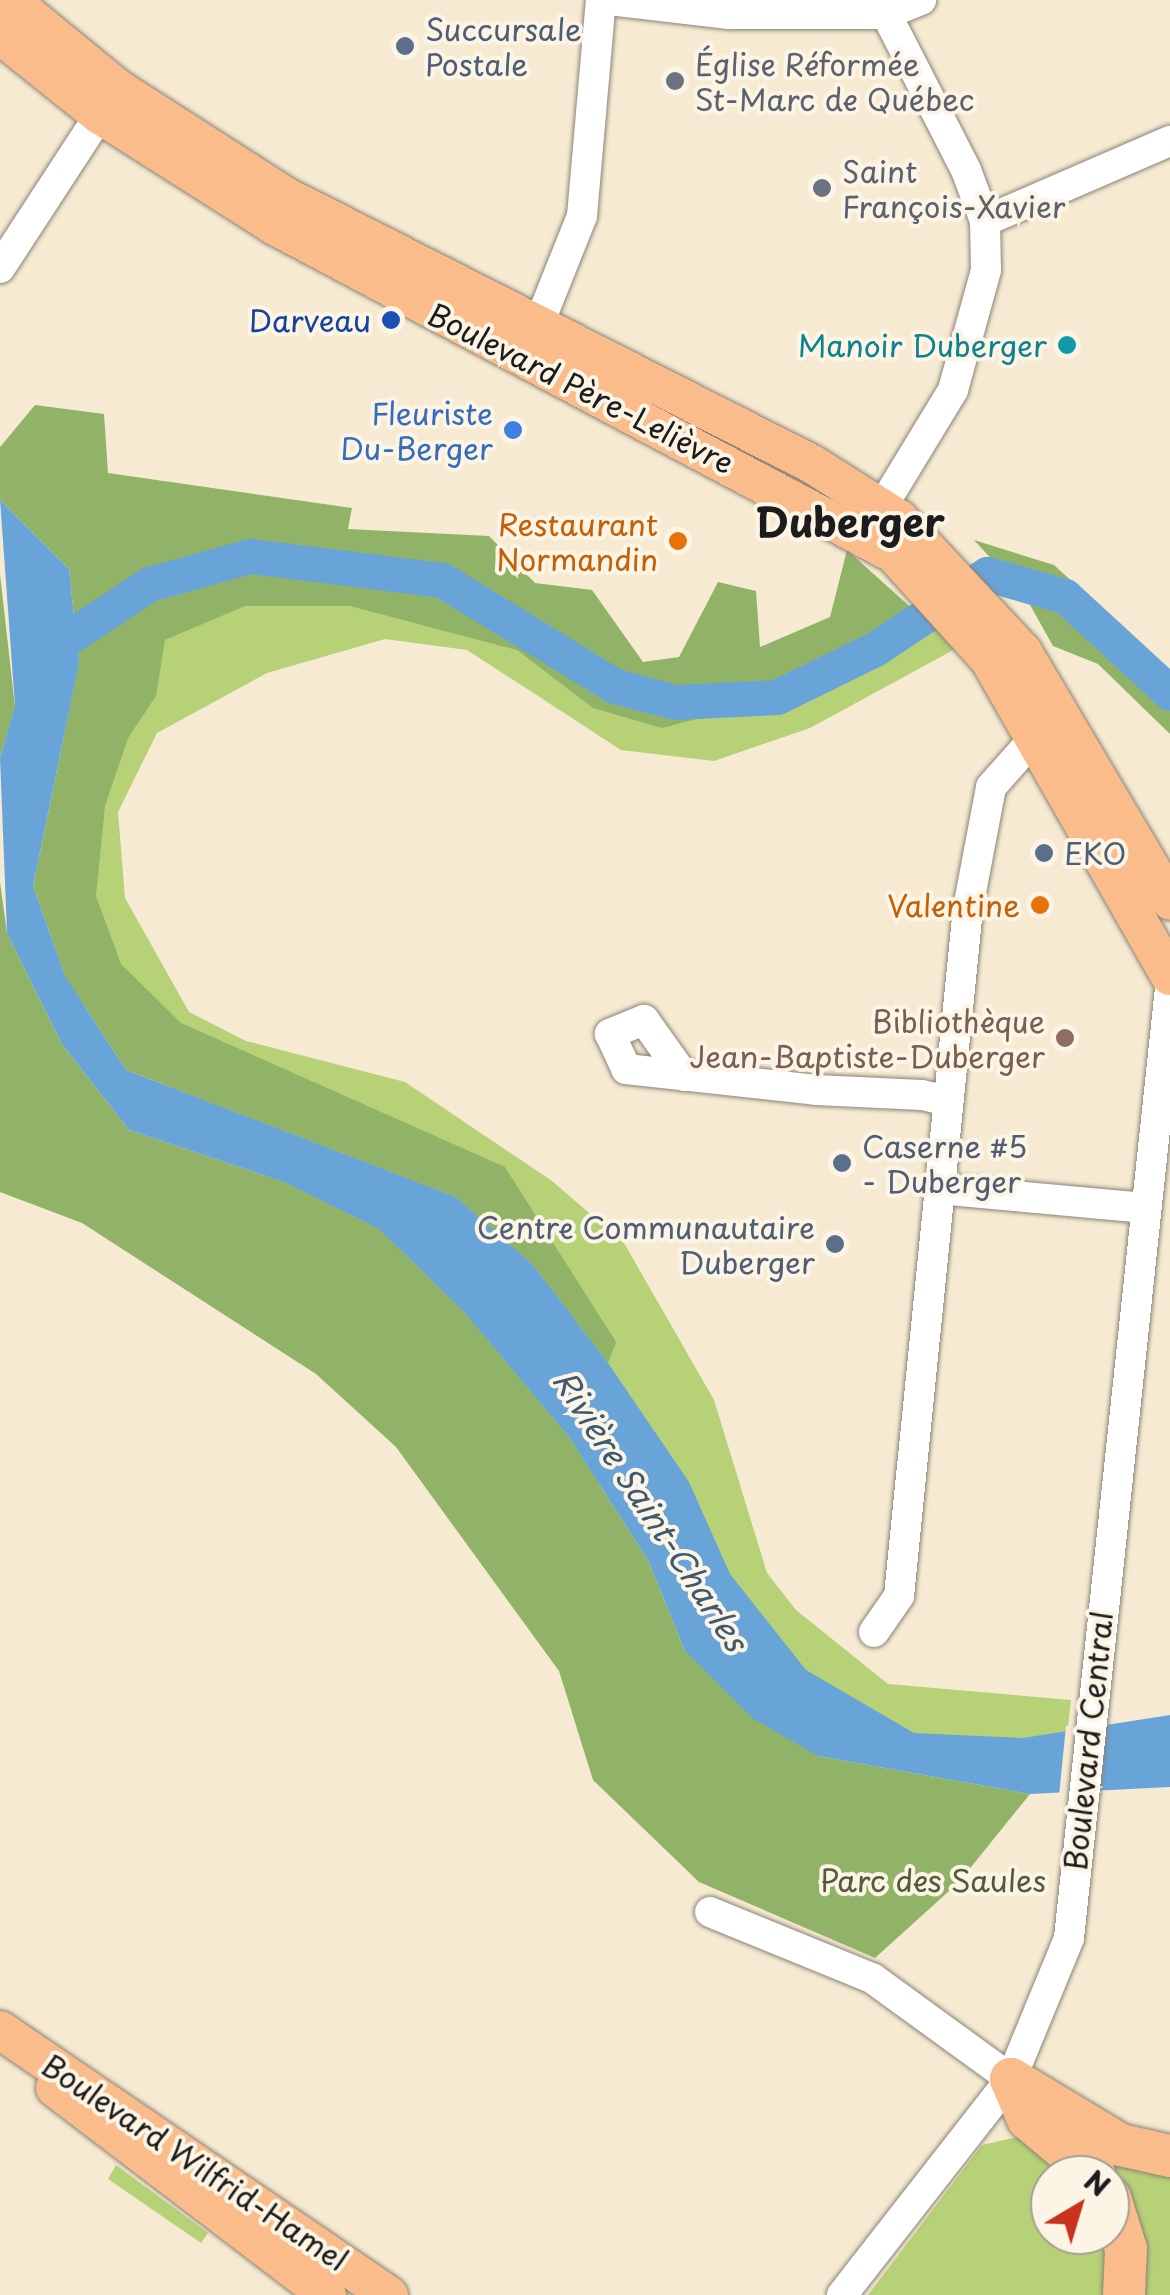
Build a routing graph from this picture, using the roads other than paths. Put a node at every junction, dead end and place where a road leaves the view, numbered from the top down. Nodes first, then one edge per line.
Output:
1 (10, 0) edge
2 (601, 0) edge
3 (609, 0) edge
4 (920, 0) edge
5 (886, 14) junction
6 (0, 35) edge
7 (108, 102) junction
8 (1170, 141) edge
9 (985, 222) junction
10 (0, 268) edge
11 (529, 347) junction
12 (874, 521) junction
13 (981, 622) junction
14 (1037, 735) junction
15 (1170, 901) edge
16 (1170, 976) edge
17 (1170, 988) edge
18 (684, 1076) dead end
19 (946, 1101) junction
20 (1160, 1127) edge
21 (936, 1189) junction
22 (1144, 1208) junction
23 (874, 1632) dead end
24 (710, 1912) dead end
25 (0, 2030) edge
26 (0, 2040) edge
27 (1012, 2080) junction
28 (1072, 2155) edge
29 (1170, 2156) edge
30 (1124, 2255) edge
31 (841, 2289) edge
32 (326, 2295) edge
33 (389, 2295) edge
34 (1124, 2295) edge

1 - 7 main road, Boulevard Père-Lelièvre
2 - 11 street
3 - 5 street
4 - 5 street
5 - 9 street
6 - 7 main road, Boulevard Père-Lelièvre
7 - 10 street
7 - 11 main road, Boulevard Père-Lelièvre
8 - 9 street
9 - 12 street
11 - 12 main road, Boulevard Père-Lelièvre
12 - 13 main road, Boulevard Père-Lelièvre
13 - 14 main road, Boulevard Père-Lelièvre
13 - 15 main road, Boulevard Père-Lelièvre
14 - 16 main road, Boulevard Père-Lelièvre
14 - 19 street
17 - 20 street, Boulevard Central
18 - 19 street
19 - 21 street
20 - 22 street, Boulevard Central
21 - 22 street
21 - 23 street
22 - 27 street, Boulevard Central
24 - 27 street
25 - 33 main road, Boulevard Wilfrid-Hamel
26 - 32 main road, Boulevard Wilfrid-Hamel
27 - 28 highway
27 - 29 highway
27 - 31 street, Boulevard Central
30 - 34 highway

